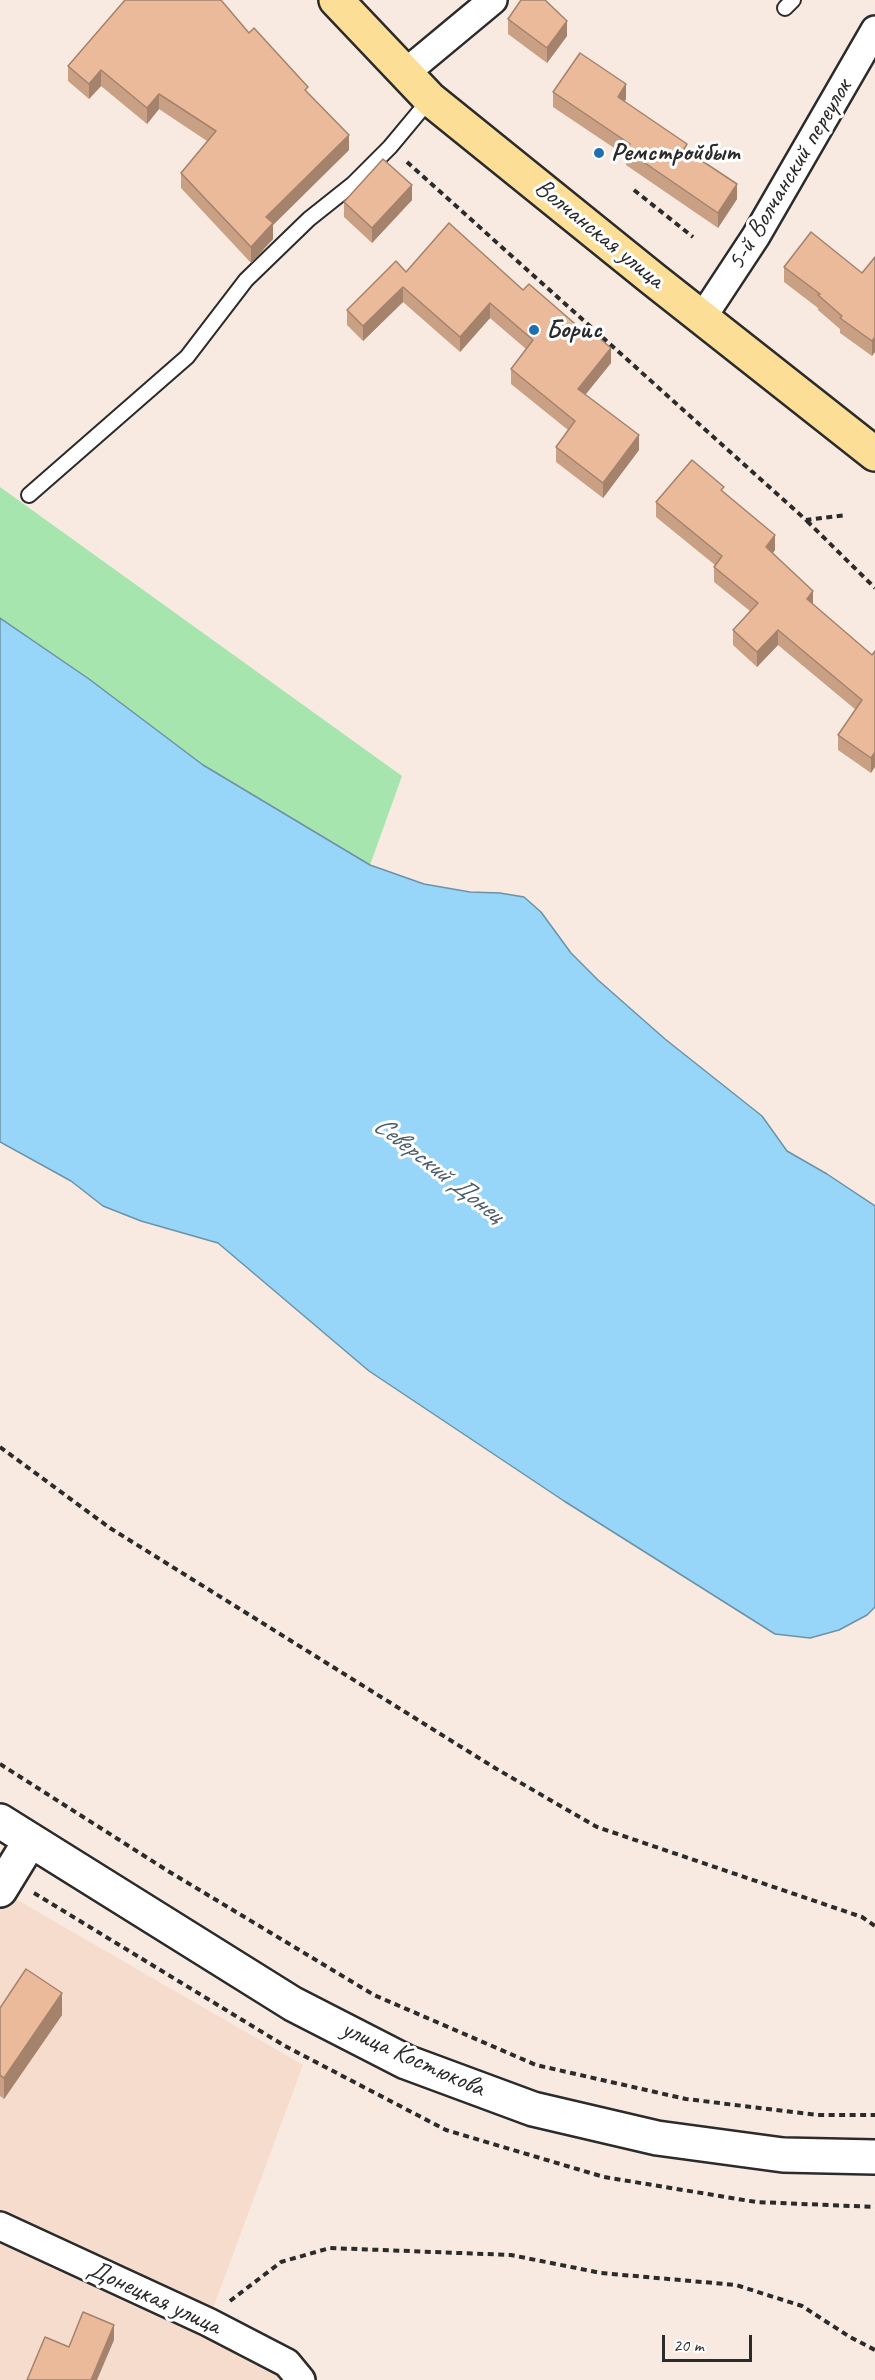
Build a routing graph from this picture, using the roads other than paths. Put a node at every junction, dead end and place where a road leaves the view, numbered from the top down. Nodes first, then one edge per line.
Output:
1 (336, 0) edge
2 (493, 0) edge
3 (875, 30) edge
4 (404, 74) junction
5 (430, 99) junction
6 (702, 318) junction
7 (875, 454) edge
8 (29, 495) dead end
9 (0, 1821) edge
10 (30, 1841) junction
11 (0, 1890) edge
12 (875, 2157) edge
13 (0, 2226) edge
14 (300, 2380) edge

1 - 4 main road, Волчанская улица
2 - 4 street
3 - 6 street, 5-й Волчанский переулок
4 - 5 main road, Волчанская улица
5 - 6 main road, Волчанская улица
5 - 8 lane
6 - 7 main road, Волчанская улица
9 - 10 main road, улица Костюкова
10 - 11 main road
10 - 12 main road, улица Костюкова
13 - 14 street, Донецкая улица

